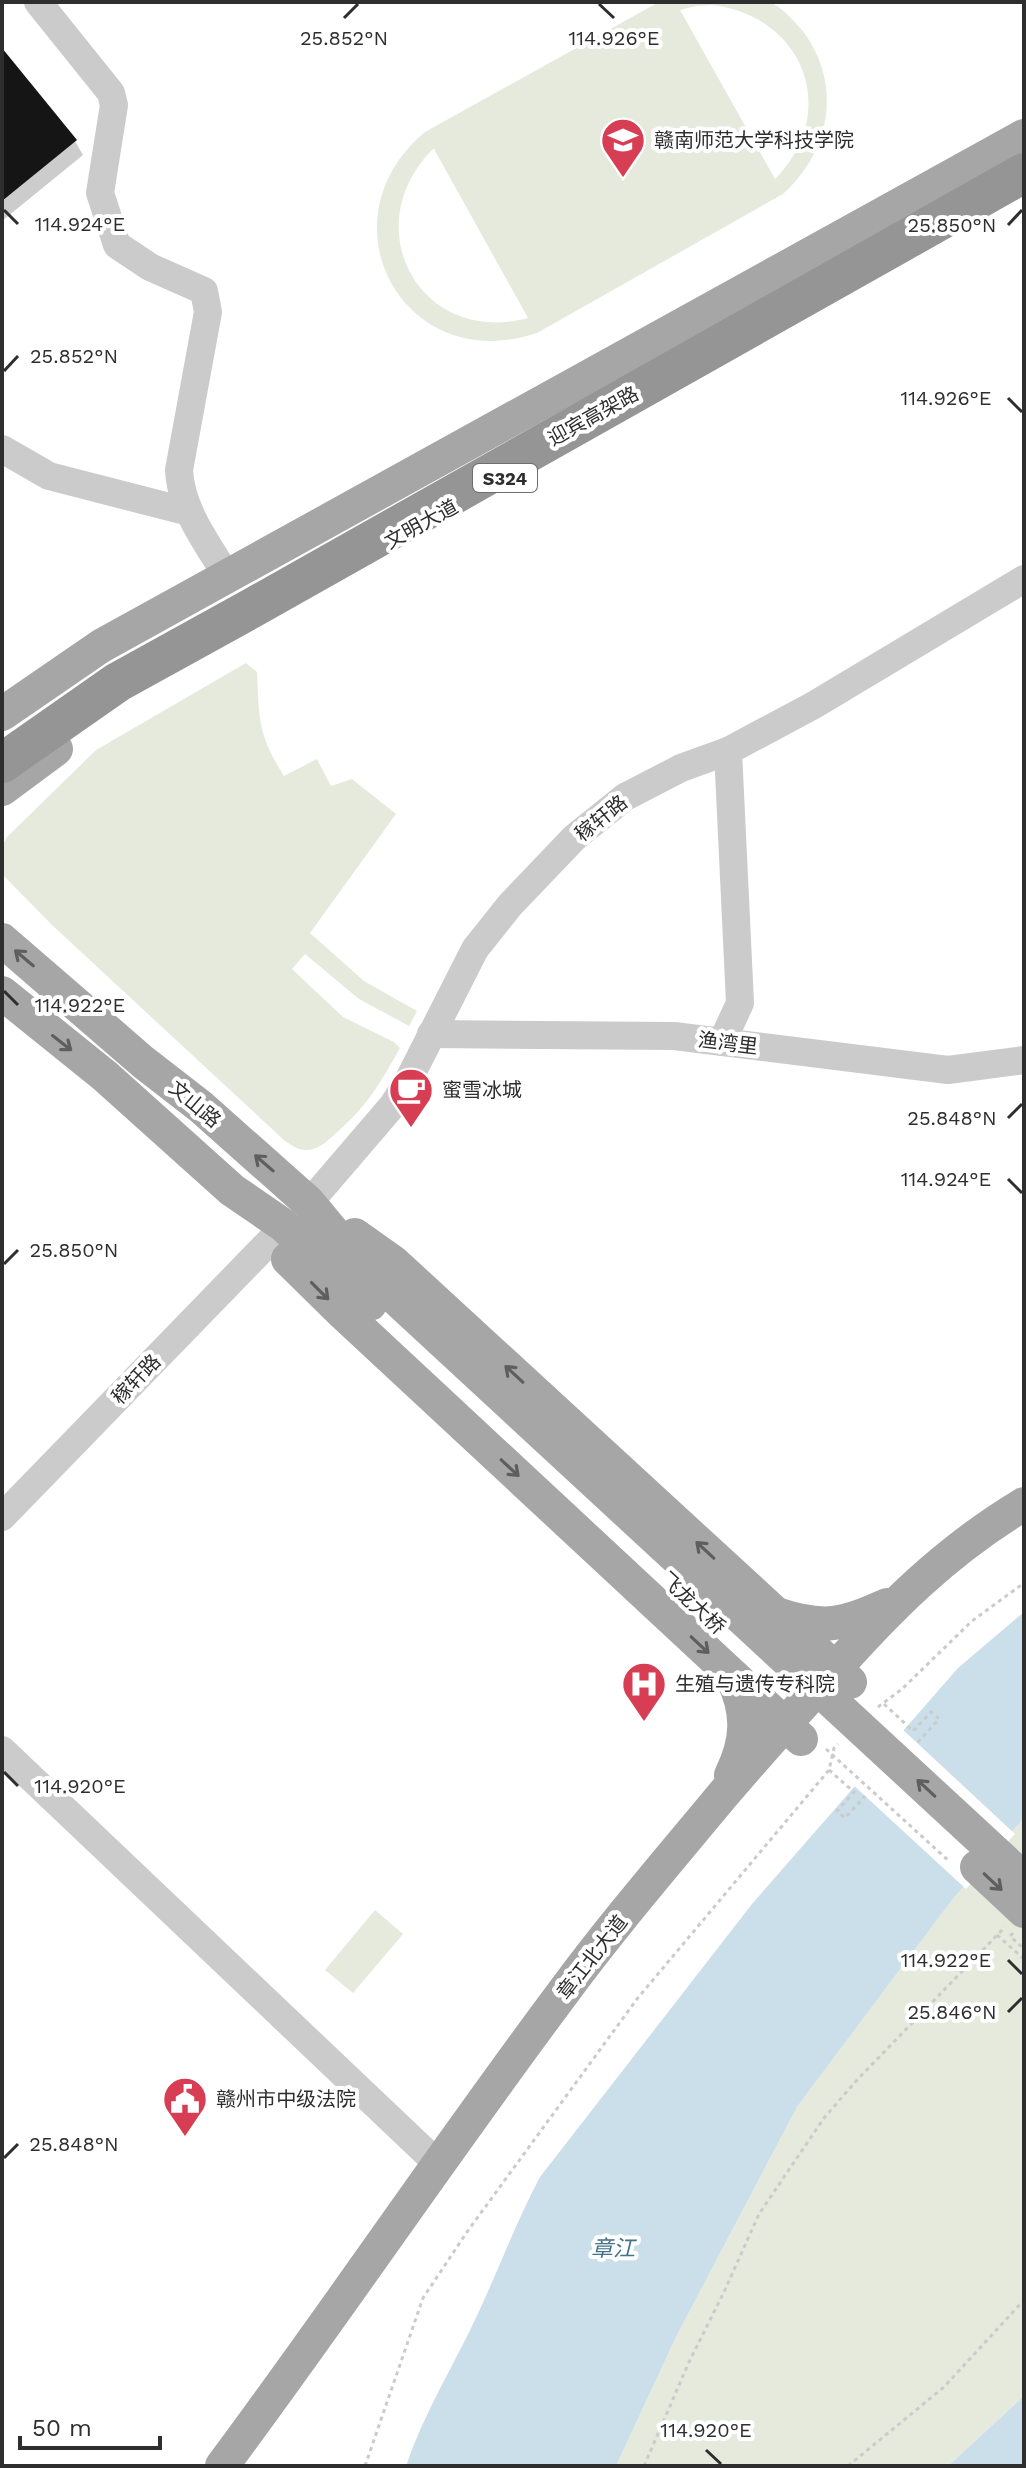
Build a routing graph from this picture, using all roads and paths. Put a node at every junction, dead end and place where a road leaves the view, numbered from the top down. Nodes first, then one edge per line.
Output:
1 (38, 2) edge
2 (1024, 136) edge
3 (1024, 151) edge
4 (1024, 173) edge
5 (1024, 194) edge
6 (2, 449) edge
7 (189, 512) junction
8 (227, 576) junction
9 (1024, 579) edge
10 (118, 682) junction
11 (2, 714) edge
12 (2, 735) edge
13 (728, 751) junction
14 (2, 763) edge
15 (2, 789) edge
16 (2, 940) edge
17 (2, 993) edge
18 (431, 1034) junction
19 (722, 1042) junction
20 (1024, 1060) edge
21 (232, 1190) junction
22 (309, 1203) junction
23 (270, 1241) junction
24 (369, 1288) junction
25 (1024, 1504) edge
26 (2, 1517) edge
27 (1024, 1532) edge
28 (1024, 1583) edge
29 (902, 1598) junction
30 (774, 1614) junction
31 (730, 1673) junction
32 (843, 1676) junction
33 (884, 1704) junction
34 (874, 1709) dead end
35 (793, 1732) junction
36 (841, 1740) dead end
37 (917, 1743) dead end
38 (2, 1750) edge
39 (829, 1770) junction
40 (865, 1796) dead end
41 (719, 1800) junction
42 (1024, 1879) edge
43 (1014, 1923) edge
44 (997, 1935) junction
45 (1024, 1949) edge
46 (1024, 1959) edge
47 (438, 2164) junction
48 (1024, 2300) edge
49 (222, 2466) edge
50 (251, 2466) edge
51 (365, 2466) edge
52 (644, 2466) edge
53 (848, 2466) edge

1 - 7 street
2 - 8 main road, S324
3 - 12 highway, 迎宾高架路
4 - 10 highway, 迎宾高架路
5 - 10 highway
5 - 15 main road, 文明大道 / S324
6 - 7 street
7 - 8 street
8 - 11 main road, S324
9 - 13 street, 稼轩路
10 - 14 highway, 迎宾高架路
13 - 18 street, 稼轩路
13 - 19 street
22 -> 16 main road, 文山路
17 -> 21 main road, 文山路
18 - 19 street, 渔湾里
18 - 22 street, 稼轩路
19 - 20 street, 渔湾里
21 - 23 main road
21 - 24 main road, 文山路
22 - 24 main road, 文山路
30 -> 22 main road
23 - 26 street, 稼轩路
23 -> 31 main road
42 -> 24 main road, 飞龙大桥
24 -> 43 main road, 飞龙大桥
25 - 29 main road, 章江北大道
27 - 32 main road, 章江北大道
28 - 33 path
29 - 30 main road
29 - 32 main road, 章江北大道
30 - 32 main road
31 - 35 main road
31 - 41 main road
32 - 35 main road, 章江北大道
33 - 34 path
33 - 37 path
35 - 41 main road, 章江北大道
35 - 50 main road, 章江北大道
36 - 39 path
38 - 47 street
39 - 40 path
39 - 51 path
41 - 47 main road, 章江北大道
43 - 44 path
43 - 45 path
44 - 46 path
44 - 52 path
47 - 49 main road, 章江北大道
48 - 53 path

